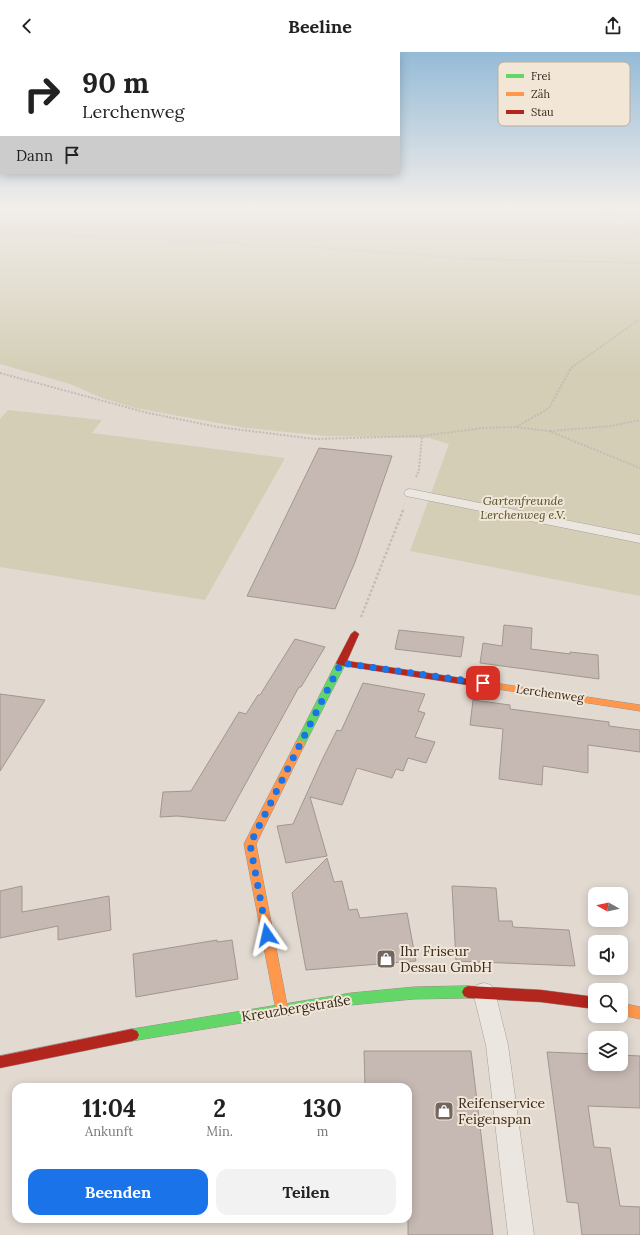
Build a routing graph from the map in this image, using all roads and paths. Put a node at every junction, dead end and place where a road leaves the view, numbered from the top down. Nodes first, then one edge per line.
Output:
1 (640, 319) edge
2 (0, 373) edge
3 (640, 420) edge
4 (515, 427) junction
5 (549, 431) junction
6 (422, 436) junction
7 (640, 468) edge
8 (410, 493) junction
9 (640, 539) edge
10 (355, 634) joint
11 (341, 663) junction
12 (640, 708) edge
13 (484, 992) junction
14 (588, 1002) edge
15 (282, 1010) junction
16 (628, 1010) edge
17 (640, 1013) edge
18 (0, 1062) edge
19 (520, 1235) edge

1 - 4 path
2 - 6 path
3 - 5 path
4 - 5 path
4 - 6 path
5 - 7 path
6 - 8 path
8 - 9 lane
8 - 10 path
10 - 11 street
11 - 12 street, Lerchenweg
11 - 15 street
13 - 14 street, Kreuzbergstraße
13 - 15 street, Kreuzbergstraße
13 - 19 lane
15 - 18 street, Kreuzbergstraße
16 - 17 street

